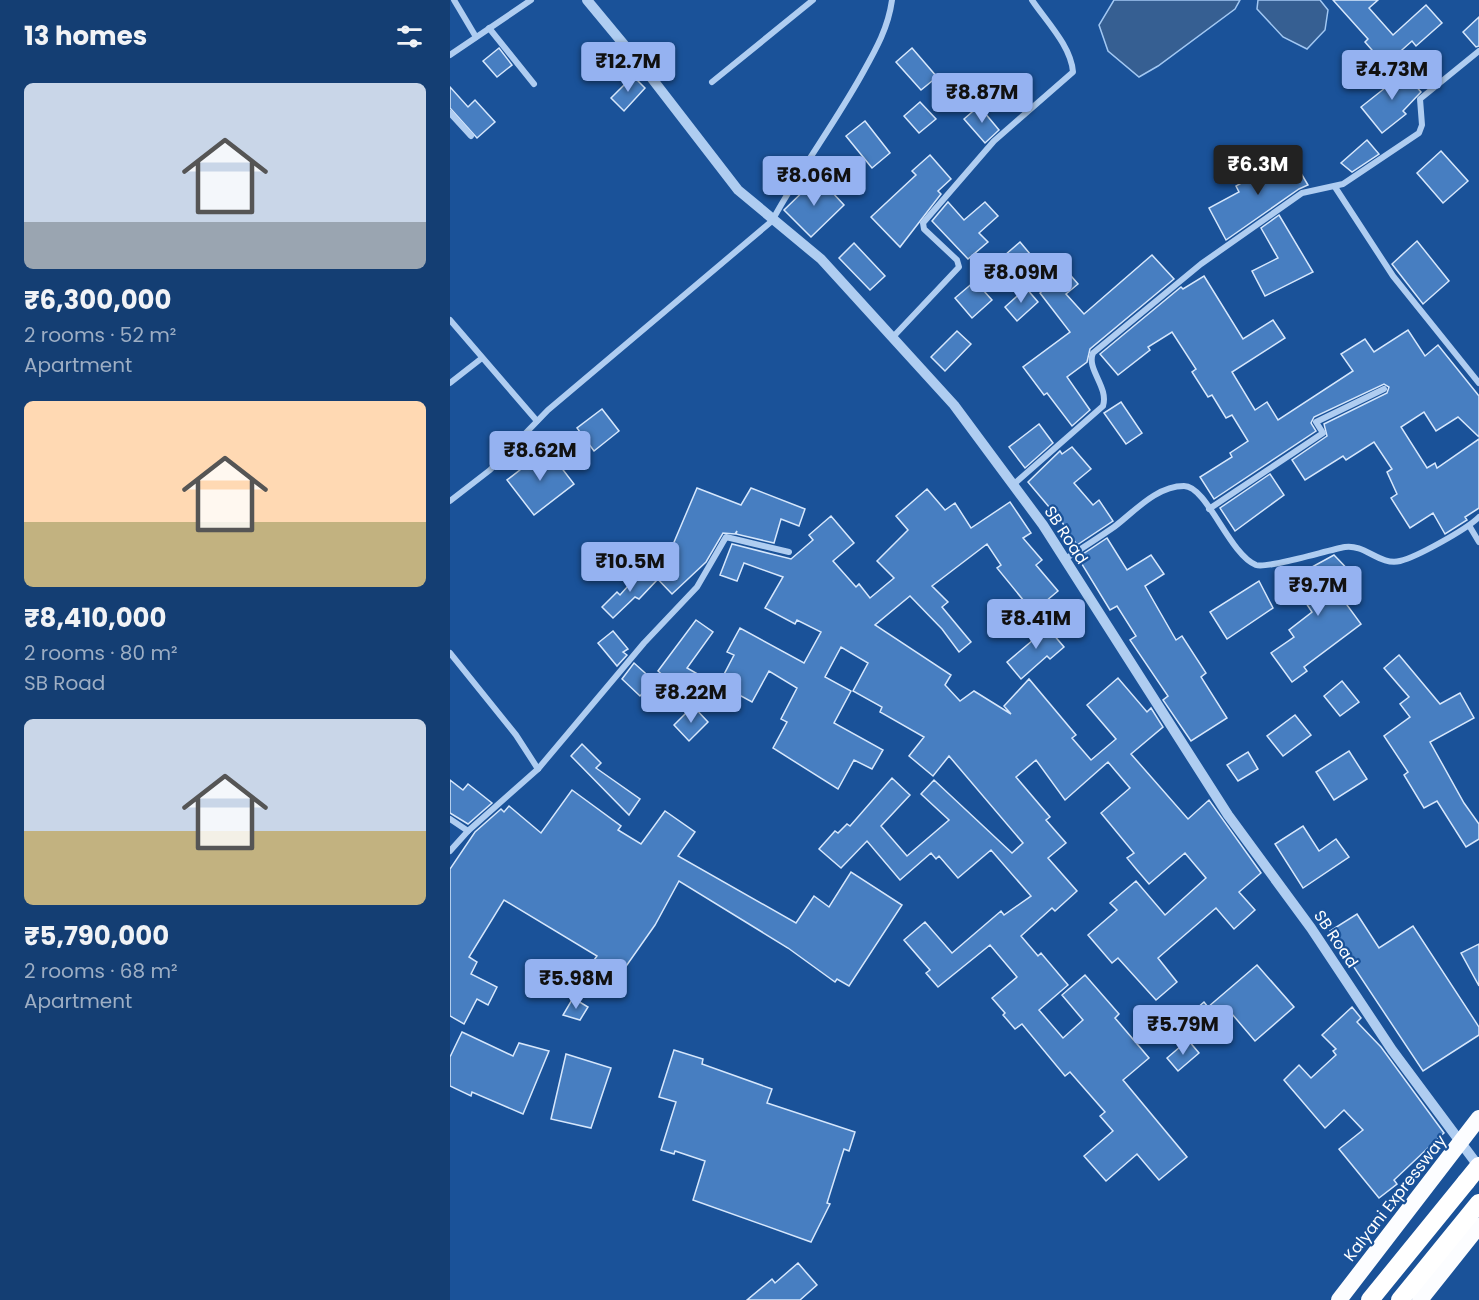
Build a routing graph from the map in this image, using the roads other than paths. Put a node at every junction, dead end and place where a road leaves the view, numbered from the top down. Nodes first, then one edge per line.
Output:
1 (454, 0) edge
2 (531, 0) edge
3 (587, 0) edge
4 (813, 0) edge
5 (892, 0) edge
6 (1032, 0) edge
7 (489, 28) junction
8 (476, 37) junction
9 (1479, 51) edge
10 (450, 55) edge
11 (712, 82) dead end
12 (534, 84) dead end
13 (450, 113) edge
14 (471, 136) dead end
15 (1335, 187) junction
16 (772, 221) junction
17 (450, 320) edge
18 (893, 337) junction
19 (482, 358) junction
20 (450, 383) edge
21 (1479, 383) edge
22 (1384, 389) dead end
23 (537, 421) junction
24 (1013, 484) junction
25 (450, 501) edge
26 (1209, 509) junction
27 (1479, 517) edge
28 (1470, 527) junction
29 (1479, 542) edge
30 (789, 552) dead end
31 (1065, 559) junction
32 (450, 653) edge
33 (538, 769) junction
34 (450, 819) edge
35 (468, 831) junction
36 (450, 851) edge
37 (1479, 1118) edge
38 (1460, 1142) junction
39 (1479, 1166) edge
40 (1479, 1203) edge
41 (1479, 1226) edge
42 (1339, 1300) edge
43 (1370, 1300) edge
44 (1400, 1300) edge
45 (1420, 1300) edge

1 - 8 street
2 - 7 street
3 - 16 street, SB Road
4 - 11 street
5 - 16 street
6 - 18 street
7 - 8 street
7 - 12 street
8 - 10 street
9 - 15 street
13 - 14 street
15 - 21 street
15 - 24 street
16 - 18 street, SB Road
16 - 23 street
17 - 19 street
18 - 24 street, SB Road
19 - 20 street
19 - 23 street
22 - 26 street
23 - 25 street
24 - 31 street, SB Road
26 - 28 street
26 - 31 street
27 - 28 street
28 - 29 street
30 - 33 street
31 - 38 street, SB Road
32 - 33 street
33 - 35 street
34 - 35 street
35 - 36 street
37 - 38 highway, Kalyani Expressway
38 - 39 street, SB Road
38 - 42 highway, Kalyani Expressway
39 - 43 highway, bridge
40 - 44 highway
41 - 45 highway

